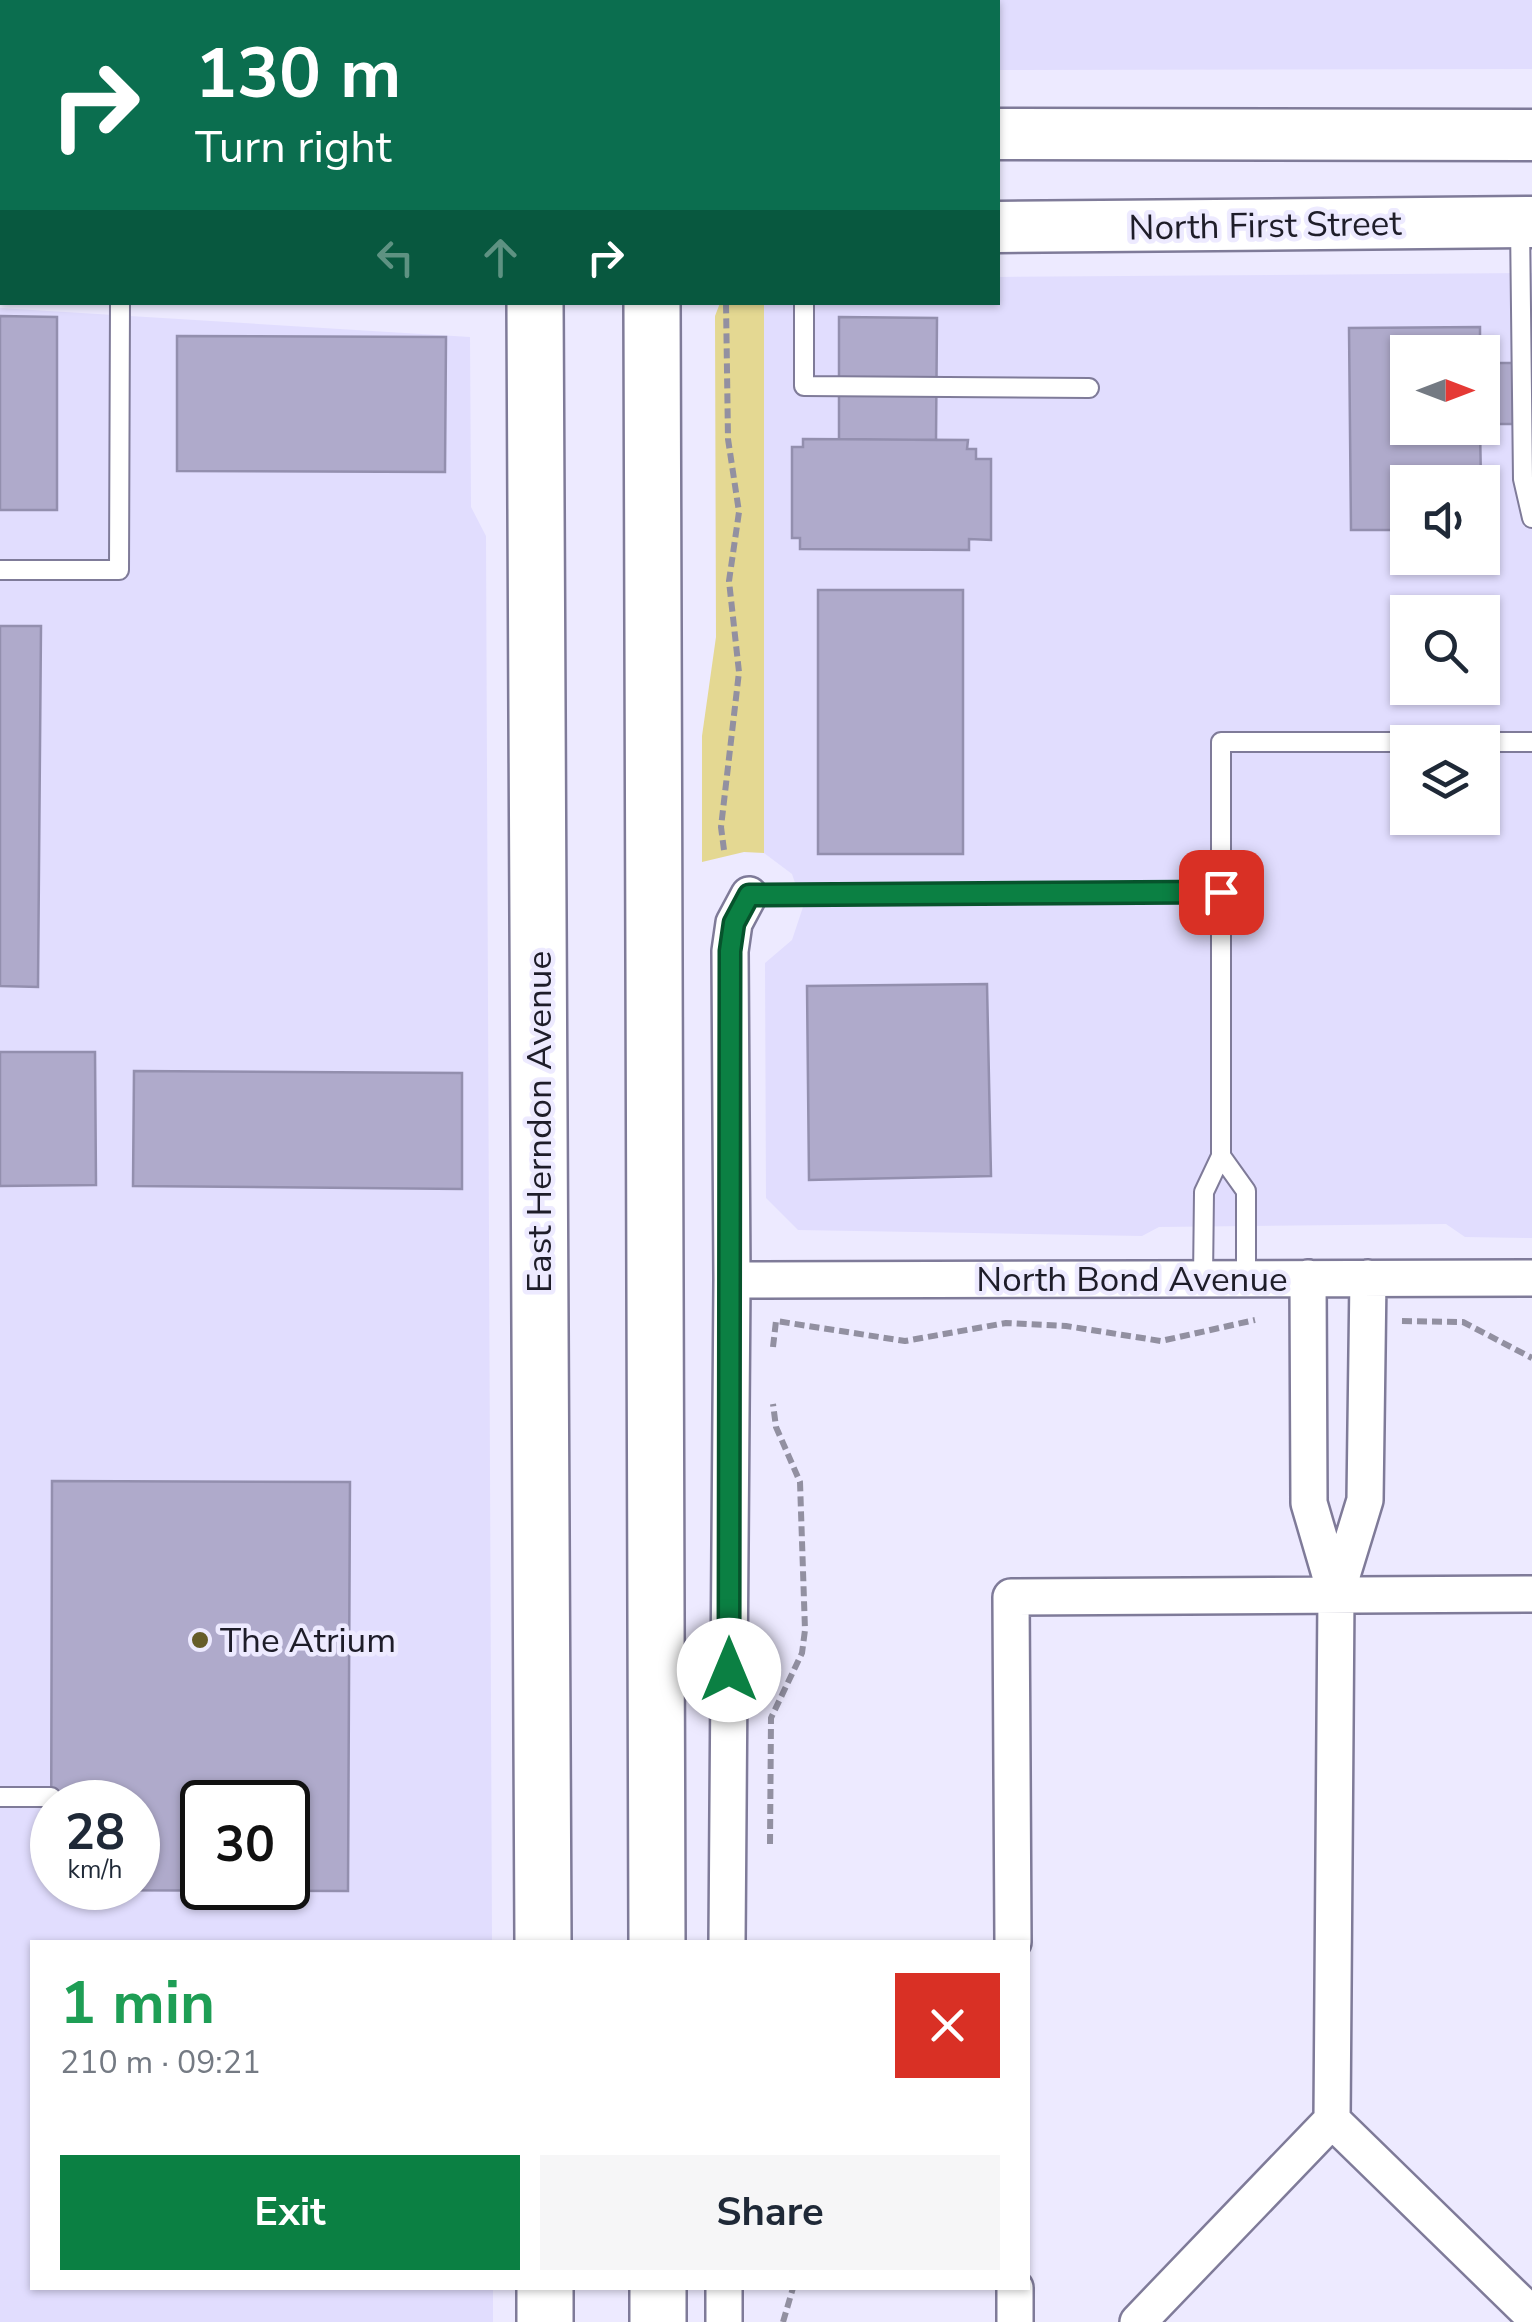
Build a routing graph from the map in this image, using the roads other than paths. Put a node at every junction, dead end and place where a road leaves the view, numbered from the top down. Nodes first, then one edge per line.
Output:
1 (1000, 134) edge
2 (1532, 135) edge
3 (1526, 222) edge
4 (1000, 227) edge
5 (120, 305) edge
6 (535, 305) edge
7 (652, 305) edge
8 (804, 305) edge
9 (1089, 388) dead end
10 (1532, 518) edge
11 (0, 570) edge
12 (1532, 742) edge
13 (1221, 892) junction
14 (749, 895) joint
15 (1221, 1156) junction
16 (1246, 1278) junction
17 (1308, 1278) junction
18 (1368, 1278) junction
19 (1532, 1278) edge
20 (1204, 1279) junction
21 (732, 1280) junction
22 (1532, 1594) edge
23 (1336, 1595) junction
24 (0, 1797) edge
25 (30, 1797) edge
26 (543, 1940) edge
27 (657, 1940) edge
28 (727, 1940) edge
29 (1013, 1940) edge
30 (1332, 2120) junction
31 (544, 2290) edge
32 (658, 2290) edge
33 (724, 2290) edge
34 (1015, 2290) edge
35 (1532, 2314) edge
36 (545, 2322) edge
37 (658, 2322) edge
38 (724, 2322) edge
39 (1015, 2322) edge
40 (1138, 2322) edge

1 - 2 main road
3 - 4 main road, North First Street
3 - 10 lane
5 - 11 lane
6 - 26 main road, East Herndon Avenue
7 - 27 main road
8 - 9 lane
12 - 13 lane
13 - 14 lane
13 - 15 lane
14 - 21 street
15 - 16 lane
15 - 20 lane
16 - 17 street, North Bond Avenue
16 - 20 street, North Bond Avenue
17 - 18 street, North Bond Avenue
17 - 23 street
18 - 19 street, North Bond Avenue
18 - 23 street
20 - 21 street, North Bond Avenue
21 - 28 street
22 - 23 street
23 - 29 street
23 - 30 street
24 - 25 lane
30 - 35 street
30 - 40 street
31 - 36 main road
32 - 37 main road
33 - 38 street
34 - 39 street

